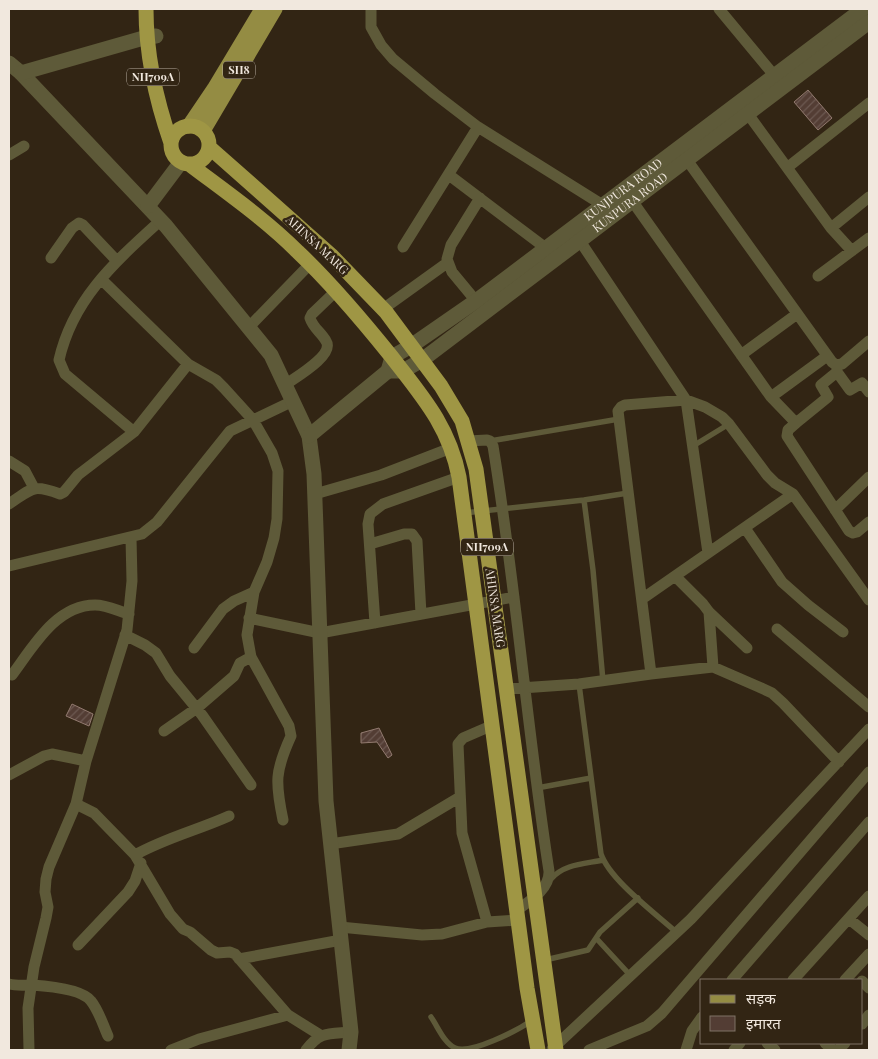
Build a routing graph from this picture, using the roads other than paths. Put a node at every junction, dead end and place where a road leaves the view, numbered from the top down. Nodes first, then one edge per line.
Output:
1 (146, 9) edge
2 (155, 9) edge
3 (262, 9) edge
4 (275, 9) edge
5 (371, 9) edge
6 (718, 9) edge
7 (863, 9) edge
8 (869, 22) edge
9 (151, 36) junction
10 (9, 63) edge
11 (21, 73) junction
12 (779, 81) junction
13 (869, 103) edge
14 (748, 114) junction
15 (478, 127) junction
16 (203, 132) junction
17 (179, 133) junction
18 (24, 146) dead end
19 (209, 147) junction
20 (9, 155) edge
21 (687, 160) junction
22 (185, 163) junction
23 (788, 167) junction
24 (450, 175) junction
25 (628, 195) junction
26 (869, 197) edge
27 (480, 198) junction
28 (603, 205) junction
29 (148, 206) junction
30 (616, 214) junction
31 (161, 220) junction
32 (831, 228) junction
33 (576, 235) junction
34 (869, 238) edge
35 (404, 247) dead end
36 (545, 248) junction
37 (852, 251) junction
38 (558, 257) junction
39 (51, 258) dead end
40 (117, 261) junction
41 (448, 263) junction
42 (310, 264) junction
43 (818, 276) dead end
44 (101, 279) junction
45 (336, 291) junction
46 (476, 301) junction
47 (382, 309) junction
48 (797, 314) junction
49 (249, 327) junction
50 (869, 341) edge
51 (411, 346) junction
52 (741, 355) junction
53 (827, 356) junction
54 (422, 360) junction
55 (188, 364) junction
56 (394, 366) junction
57 (837, 368) junction
58 (286, 385) junction
59 (869, 392) edge
60 (771, 397) junction
61 (686, 400) junction
62 (293, 401) junction
63 (620, 419) junction
64 (253, 420) junction
65 (796, 423) junction
66 (728, 424) junction
67 (134, 432) junction
68 (309, 436) junction
69 (468, 441) junction
70 (490, 441) junction
71 (693, 446) junction
72 (451, 448) junction
73 (9, 462) edge
74 (459, 477) junction
75 (869, 477) edge
76 (34, 488) junction
77 (628, 493) junction
78 (315, 494) junction
79 (793, 494) junction
80 (584, 500) junction
81 (9, 504) edge
82 (503, 508) junction
83 (482, 510) junction
84 (835, 510) junction
85 (464, 513) junction
86 (868, 526) edge
87 (744, 528) junction
88 (131, 538) junction
89 (370, 544) junction
90 (708, 553) junction
91 (9, 566) edge
92 (675, 576) junction
93 (254, 592) junction
94 (514, 597) junction
95 (642, 599) junction
96 (494, 600) junction
97 (869, 600) edge
98 (476, 604) junction
99 (709, 612) junction
100 (129, 614) junction
101 (421, 614) junction
102 (249, 618) junction
103 (375, 623) junction
104 (777, 629) dead end
105 (843, 632) dead end
106 (320, 633) junction
107 (125, 635) junction
108 (194, 648) dead end
109 (747, 648) dead end
110 (251, 657) junction
111 (712, 667) junction
112 (651, 674) junction
113 (12, 675) dead end
114 (603, 681) junction
115 (579, 684) junction
116 (525, 688) junction
117 (506, 689) junction
118 (869, 707) edge
119 (196, 708) junction
120 (492, 725) junction
121 (869, 729) edge
122 (164, 731) dead end
123 (86, 761) junction
124 (839, 762) junction
125 (869, 772) edge
126 (9, 774) edge
127 (591, 778) junction
128 (251, 785) dead end
129 (536, 788) junction
130 (460, 797) junction
131 (76, 804) junction
132 (229, 816) dead end
133 (283, 820) dead end
134 (869, 822) edge
135 (330, 844) junction
136 (138, 859) junction
137 (603, 860) junction
138 (548, 882) junction
139 (869, 896) edge
140 (535, 897) junction
141 (638, 898) junction
142 (518, 915) junction
143 (849, 919) junction
144 (487, 922) junction
145 (676, 932) junction
146 (340, 933) junction
147 (869, 935) edge
148 (596, 938) junction
149 (78, 945) dead end
150 (869, 954) edge
151 (239, 959) junction
152 (543, 960) junction
153 (630, 975) junction
154 (733, 979) edge
155 (794, 979) edge
156 (855, 979) edge
157 (9, 985) edge
158 (31, 985) junction
159 (288, 1015) junction
160 (432, 1017) dead end
161 (533, 1020) junction
162 (700, 1020) edge
163 (351, 1032) junction
164 (320, 1035) junction
165 (108, 1036) dead end
166 (553, 1049) edge
167 (29, 1050) edge
168 (171, 1050) edge
169 (306, 1050) edge
170 (349, 1050) edge
171 (538, 1050) edge
172 (589, 1050) edge
173 (686, 1050) edge

1 - 9 highway, NH709A
2 - 9 highway, NH709A
3 - 17 main road, SH8
4 - 16 main road, SH8
5 - 15 street
6 - 12 street
7 - 12 street, KUNJPURA ROAD
8 - 12 street, KUNPURA ROAD
9 - 11 street
9 - 17 highway, NH709A
10 - 11 street
11 - 29 street
12 - 14 street, KUNPURA ROAD
12 - 25 street, KUNJPURA ROAD
13 - 23 street
14 - 21 street, KUNPURA ROAD
14 - 23 street
15 - 24 street
15 - 28 street
16 - 17 highway
16 - 19 highway, NH709A
17 - 22 highway, NH709A
18 - 20 street
19 - 22 highway
19 - 47 highway, AHINSA MARG / NH709A
21 - 25 street, KUNPURA ROAD
21 - 48 street
22 - 29 street
22 - 42 highway, AHINSA MARG / NH709A
23 - 32 street
24 - 27 street
24 - 35 street
25 - 28 street, KUNJPURA ROAD
25 - 30 street, KUNPURA ROAD
25 - 52 street
26 - 32 street
27 - 36 street
27 - 41 street
28 - 30 street
28 - 33 street, KUNJPURA ROAD
29 - 31 street
30 - 33 street, KUNPURA ROAD
31 - 40 street
31 - 49 street
32 - 37 street
33 - 36 street, KUNJPURA ROAD
33 - 38 street, KUNPURA ROAD
33 - 61 street
34 - 37 street
36 - 38 street
36 - 46 street, KUNJPURA ROAD
37 - 43 street
38 - 54 street, KUNPURA ROAD
39 - 40 street
40 - 44 street
41 - 46 street
41 - 47 street
42 - 45 highway, AHINSA MARG / NH709A
42 - 49 street
44 - 55 street
44 - 67 street
45 - 56 highway, AHINSA MARG / NH709A
45 - 58 street
46 - 51 street, KUNJPURA ROAD
47 - 51 highway, AHINSA MARG / NH709A
48 - 52 street
48 - 53 street
49 - 58 street
50 - 57 street
51 - 54 highway, AHINSA MARG / NH709A
51 - 56 street, KUNJPURA ROAD
52 - 60 street
53 - 57 street
53 - 60 street
54 - 56 street, KUNPURA ROAD
54 - 69 highway, AHINSA MARG / NH709A
55 - 64 street
55 - 67 street
56 - 68 street
56 - 72 highway, AHINSA MARG / NH709A
57 - 59 street
57 - 65 street
58 - 62 street
60 - 65 street
61 - 63 street
61 - 66 street
61 - 71 street
62 - 64 street
62 - 68 street
63 - 70 lane
63 - 77 street
64 - 88 street
64 - 93 street
65 - 84 street
66 - 71 lane
66 - 79 street
67 - 76 street
68 - 78 street
69 - 70 street
69 - 83 highway, AHINSA MARG / NH709A
70 - 82 street
71 - 90 street
72 - 74 highway, AHINSA MARG / NH709A
72 - 78 street
73 - 76 street
74 - 85 highway, AHINSA MARG / NH709A
74 - 89 street
75 - 84 street
76 - 81 street
77 - 80 lane
77 - 95 street
78 - 106 street
79 - 87 street
79 - 97 street
80 - 82 lane
80 - 114 lane
82 - 83 lane
82 - 94 street
83 - 85 lane
83 - 96 highway, AHINSA MARG / NH709A
84 - 86 street
85 - 98 highway, AHINSA MARG / NH709A
87 - 90 street
87 - 105 street
88 - 91 street
88 - 100 street
89 - 101 street
89 - 103 street
90 - 92 street
92 - 95 street
92 - 99 street
93 - 102 street
93 - 108 street
94 - 96 street
94 - 116 street
95 - 112 street
96 - 98 street
96 - 117 highway, AHINSA MARG / NH709A
98 - 101 street
98 - 120 highway, AHINSA MARG / NH709A
99 - 109 street
99 - 111 street
100 - 107 street
100 - 113 street
101 - 103 street
102 - 106 street
102 - 110 street
103 - 106 street
104 - 118 street
106 - 135 street
107 - 119 street
107 - 123 street
110 - 119 street
110 - 133 street
111 - 112 street
111 - 124 street
112 - 114 street
114 - 115 street
115 - 116 street
115 - 127 lane
116 - 117 street
116 - 129 street
117 - 140 highway, AHINSA MARG / NH709A
119 - 122 street
119 - 128 street
120 - 130 street
120 - 142 highway, AHINSA MARG / NH709A
121 - 124 street
123 - 126 street
123 - 131 street
124 - 145 street
125 - 172 street
127 - 129 lane
127 - 137 lane
129 - 138 street
130 - 135 street
130 - 144 street
131 - 136 street
131 - 158 street
132 - 136 street
134 - 154 street
135 - 146 street
136 - 149 street
136 - 151 street
137 - 138 lane
137 - 141 lane
138 - 140 street
139 - 143 street
140 - 142 street
140 - 152 highway, AHINSA MARG / NH709A
141 - 145 lane
141 - 148 lane
142 - 144 street
142 - 161 highway, AHINSA MARG / NH709A
143 - 147 street
143 - 155 street
144 - 146 street
145 - 153 street
146 - 151 street
146 - 163 street
148 - 152 lane
148 - 153 lane
150 - 156 street
151 - 159 street
152 - 166 highway, AHINSA MARG / NH709A
153 - 166 street
157 - 158 street
158 - 165 street
158 - 167 street
159 - 164 street
159 - 168 street
160 - 161 lane
161 - 171 highway, AHINSA MARG / NH709A
162 - 173 street
163 - 164 street
163 - 170 street
164 - 169 street

